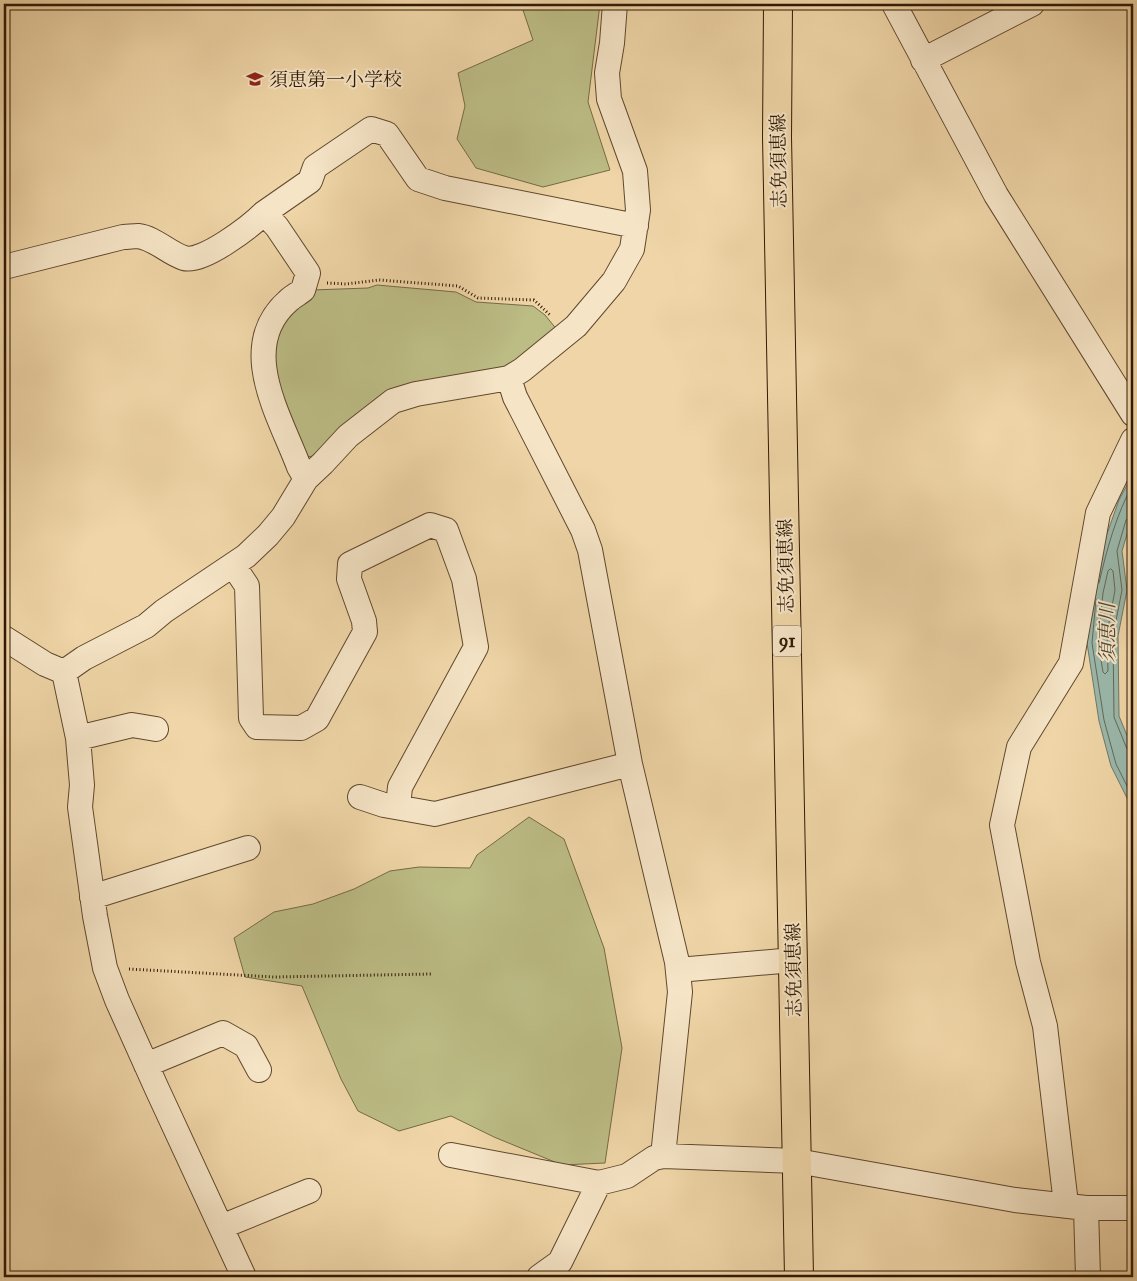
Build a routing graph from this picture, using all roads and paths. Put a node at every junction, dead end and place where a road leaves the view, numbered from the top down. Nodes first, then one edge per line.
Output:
1 (616, 4) edge
2 (778, 4) edge
3 (894, 4) edge
4 (1032, 4) edge
5 (923, 60) junction
6 (264, 213) junction
7 (636, 226) junction
8 (4, 267) edge
9 (303, 290) junction
10 (568, 333) junction
11 (509, 378) junction
12 (1133, 414) edge
13 (1133, 440) edge
14 (306, 479) junction
15 (233, 565) junction
16 (4, 638) edge
17 (64, 672) junction
18 (156, 729) dead end
19 (78, 738) junction
20 (630, 764) junction
21 (360, 797) dead end
22 (398, 807) junction
23 (248, 848) dead end
24 (92, 897) junction
25 (793, 960) junction
26 (105, 968) junction
27 (678, 970) junction
28 (431, 974) dead end
29 (146, 1065) junction
30 (259, 1070) dead end
31 (451, 1155) dead end
32 (663, 1156) junction
33 (797, 1161) junction
34 (599, 1183) junction
35 (309, 1191) dead end
36 (1076, 1206) junction
37 (1133, 1208) edge
38 (221, 1227) junction
39 (244, 1277) edge
40 (542, 1277) edge
41 (799, 1277) edge
42 (1088, 1277) edge

1 - 7 street
2 - 25 main road, 志免須恵線 / 91
3 - 5 street
4 - 5 street
5 - 12 street
6 - 7 street
6 - 8 street
6 - 9 street
7 - 10 street
9 - 10 path
9 - 14 street
10 - 11 street
11 - 14 street
11 - 20 street
13 - 36 street
14 - 15 street
15 - 17 street
15 - 22 street
16 - 17 street
17 - 19 street
18 - 19 street
19 - 24 street
20 - 22 street
20 - 27 street
21 - 22 street
23 - 24 street
24 - 26 street
25 - 27 street
25 - 33 main road, 志免須恵線 / 91
26 - 28 path
26 - 29 street
27 - 32 street
29 - 30 street
29 - 38 street
31 - 34 street
32 - 33 street
32 - 34 street
33 - 36 street
33 - 41 main road, 志免須恵線 / 91
34 - 40 street
35 - 38 street
36 - 37 street
36 - 42 street
38 - 39 street

